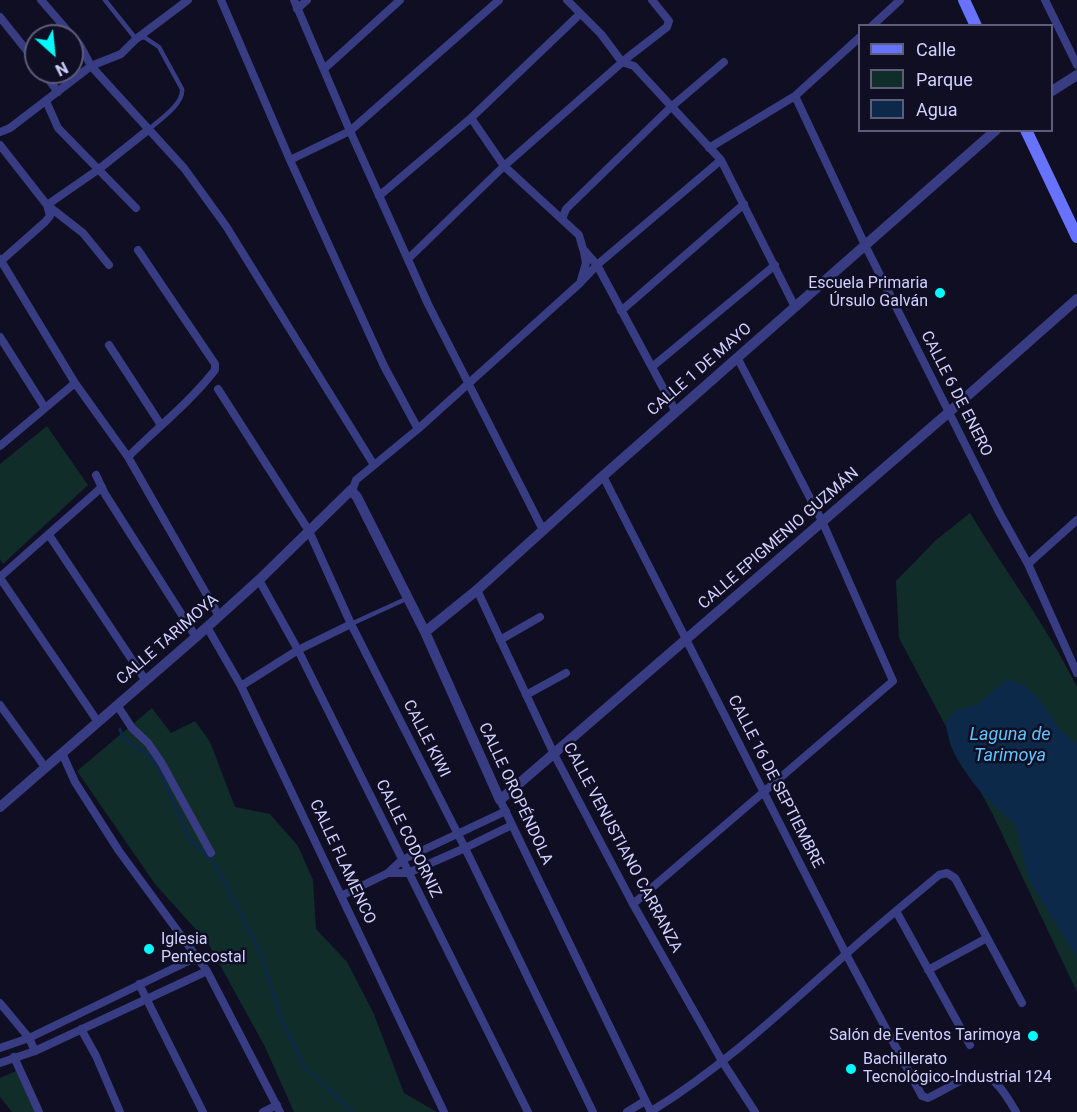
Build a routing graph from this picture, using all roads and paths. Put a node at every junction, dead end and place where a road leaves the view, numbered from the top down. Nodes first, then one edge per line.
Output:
1 (41, 0) edge
2 (105, 0) edge
3 (188, 0) edge
4 (220, 0) edge
5 (307, 0) edge
6 (400, 0) edge
7 (499, 0) edge
8 (567, 0) edge
9 (652, 0) edge
10 (900, 0) edge
11 (964, 0) edge
12 (1045, 0) edge
13 (296, 4) edge
14 (580, 14) junction
15 (0, 17) edge
16 (874, 24) edge
17 (975, 24) edge
18 (136, 39) junction
19 (858, 39) edge
20 (24, 47) edge
21 (632, 55) junction
22 (622, 62) junction
23 (724, 62) dead end
24 (1077, 65) edge
25 (92, 66) junction
26 (634, 66) junction
27 (324, 69) junction
28 (1077, 75) edge
29 (52, 84) edge
30 (1053, 90) edge
31 (58, 92) junction
32 (795, 96) junction
33 (46, 101) junction
34 (671, 107) junction
35 (471, 118) junction
36 (148, 130) junction
37 (350, 131) junction
38 (0, 132) edge
39 (994, 132) edge
40 (1027, 132) edge
41 (0, 145) edge
42 (709, 148) junction
43 (290, 160) junction
44 (721, 160) junction
45 (504, 166) junction
46 (99, 169) junction
47 (380, 196) junction
48 (744, 204) junction
49 (47, 205) junction
50 (136, 208) dead end
51 (562, 219) junction
52 (1077, 237) edge
53 (865, 245) junction
54 (583, 249) junction
55 (138, 250) dead end
56 (408, 259) junction
57 (1, 260) edge
58 (109, 265) dead end
59 (597, 265) junction
60 (775, 265) junction
61 (579, 284) junction
62 (1077, 299) edge
63 (795, 307) junction
64 (621, 311) junction
65 (0, 337) edge
66 (109, 345) dead end
67 (737, 357) junction
68 (652, 367) junction
69 (75, 382) junction
70 (470, 383) junction
71 (218, 389) dead end
72 (45, 408) junction
73 (675, 412) junction
74 (948, 413) junction
75 (161, 425) junction
76 (418, 429) junction
77 (0, 446) edge
78 (128, 457) junction
79 (374, 465) junction
80 (96, 475) dead end
81 (603, 476) junction
82 (102, 487) junction
83 (352, 490) junction
84 (1077, 520) edge
85 (822, 522) junction
86 (543, 530) junction
87 (309, 531) junction
88 (49, 535) junction
89 (1028, 564) junction
90 (0, 578) edge
91 (259, 579) junction
92 (477, 590) junction
93 (408, 598) junction
94 (219, 616) junction
95 (540, 617) dead end
96 (351, 624) junction
97 (207, 627) junction
98 (425, 632) junction
99 (196, 637) junction
100 (500, 640) junction
101 (686, 640) junction
102 (298, 650) junction
103 (566, 673) dead end
104 (1077, 673) edge
105 (146, 681) junction
106 (242, 686) junction
107 (526, 695) junction
108 (0, 705) edge
109 (117, 705) junction
110 (98, 722) junction
111 (62, 753) junction
112 (554, 754) junction
113 (45, 768) junction
114 (763, 792) junction
115 (500, 800) junction
116 (0, 807) edge
117 (506, 811) junction
118 (512, 825) junction
119 (457, 833) junction
120 (465, 848) junction
121 (211, 853) dead end
122 (402, 860) junction
123 (388, 873) junction
124 (408, 873) junction
125 (341, 896) junction
126 (633, 904) junction
127 (896, 911) junction
128 (987, 938) junction
129 (846, 954) junction
130 (197, 957) junction
131 (928, 970) junction
132 (207, 971) junction
133 (139, 984) junction
134 (147, 999) junction
135 (0, 1003) edge
136 (1022, 1004) dead end
137 (81, 1029) junction
138 (28, 1038) junction
139 (970, 1046) dead end
140 (0, 1048) edge
141 (35, 1051) junction
142 (14, 1057) junction
143 (722, 1061) junction
144 (0, 1063) edge
145 (645, 1101) junction
146 (279, 1109) edge
147 (39, 1112) edge
148 (120, 1112) edge
149 (203, 1112) edge
150 (263, 1112) edge
151 (444, 1112) edge
152 (528, 1112) edge
153 (593, 1112) edge
154 (627, 1112) edge
155 (650, 1112) edge
156 (755, 1112) edge
157 (1016, 1112) edge

1 - 25 street
2 - 18 lane
3 - 18 street
4 - 43 street
5 - 13 street
6 - 27 street
7 - 37 street
8 - 14 street
9 - 21 street
10 - 16 street
11 - 17 main road
12 - 24 street
13 - 27 street
14 - 22 street
14 - 35 street
15 - 20 street
18 - 25 street
18 - 36 lane
19 - 32 street
21 - 22 street
21 - 26 street
22 - 26 street
22 - 45 street
23 - 34 street
25 - 31 street
25 - 36 street
26 - 34 street
27 - 37 street
28 - 30 street
29 - 31 street
31 - 33 street
32 - 42 street
32 - 53 street, CALLE 6 DE ENERO
33 - 38 street
33 - 46 street
34 - 42 street
34 - 51 street
35 - 45 street
35 - 47 street
36 - 46 street
36 - 79 street
37 - 43 street
37 - 47 street
39 - 53 street, CALLE 1 DE MAYO
40 - 52 main road
41 - 49 street
42 - 44 street
43 - 76 street
44 - 48 street
44 - 59 street
45 - 51 street
45 - 56 street
46 - 49 street
46 - 50 street
47 - 56 street
48 - 60 street
48 - 64 street
49 - 57 street
49 - 58 street
51 - 54 street
53 - 63 street, CALLE 1 DE MAYO
53 - 74 street, CALLE 6 DE ENERO
54 - 59 street
54 - 61 street
55 - 75 street
56 - 70 street
57 - 69 street
59 - 61 street
59 - 64 street
60 - 63 street
60 - 68 street
61 - 70 street
62 - 74 street, CALLE EPIGMENIO GUZMÁN
63 - 67 street, CALLE 1 DE MAYO
64 - 68 street
65 - 72 street
66 - 75 street
67 - 73 street, CALLE 1 DE MAYO
67 - 85 street
68 - 73 street
69 - 72 street
69 - 78 street
70 - 76 street
70 - 86 street
71 - 87 street, CALLE KIWI
72 - 77 street
73 - 81 street, CALLE 1 DE MAYO
74 - 85 street, CALLE EPIGMENIO GUZMÁN
74 - 89 street, CALLE 6 DE ENERO
75 - 78 street
76 - 79 street
78 - 94 street
79 - 83 street
80 - 82 street
81 - 86 street, CALLE 1 DE MAYO
81 - 101 street, CALLE 16 DE SEPTIEMBRE
82 - 88 street
82 - 99 street
83 - 87 street, CALLE TARIMOYA
83 - 93 street, CALLE OROPÉNDOLA
84 - 89 street
85 - 101 street, CALLE EPIGMENIO GUZMÁN
85 - 114 street
86 - 92 street, CALLE 1 DE MAYO
87 - 91 street, CALLE TARIMOYA
87 - 96 street, CALLE KIWI
88 - 90 street
88 - 105 street
89 - 104 street, CALLE 6 DE ENERO
90 - 110 street
91 - 94 street, CALLE TARIMOYA
91 - 102 street, CALLE CODORNIZ
92 - 98 street, CALLE 1 DE MAYO
92 - 100 street, CALLE VENUSTIANO CARRANZA
93 - 96 lane
93 - 98 street, CALLE OROPÉNDOLA
94 - 97 street, CALLE TARIMOYA
95 - 100 street
96 - 102 street
96 - 119 street, CALLE KIWI
97 - 99 street, CALLE TARIMOYA
97 - 106 street, CALLE FLAMENCO
98 - 115 street, CALLE OROPÉNDOLA
99 - 105 street, CALLE TARIMOYA
100 - 107 street, CALLE VENUSTIANO CARRANZA
101 - 112 street, CALLE EPIGMENIO GUZMÁN
101 - 114 street, CALLE 16 DE SEPTIEMBRE
102 - 106 street
102 - 122 street, CALLE CODORNIZ
103 - 107 street
105 - 109 street, CALLE TARIMOYA
106 - 125 street, CALLE FLAMENCO
107 - 112 street, CALLE VENUSTIANO CARRANZA
108 - 113 street
109 - 110 street, CALLE TARIMOYA
109 - 121 street
110 - 111 street, CALLE TARIMOYA
111 - 113 street, CALLE TARIMOYA
111 - 130 street
112 - 115 street, CALLE EPIGMENIO GUZMÁN
112 - 126 street, CALLE VENUSTIANO CARRANZA
113 - 116 street, CALLE TARIMOYA
114 - 126 street
114 - 129 street, CALLE 16 DE SEPTIEMBRE
115 - 117 street, CALLE OROPÉNDOLA
117 - 118 street, CALLE OROPÉNDOLA
117 - 119 street
118 - 120 street
118 - 145 street, CALLE OROPÉNDOLA
119 - 120 street, CALLE KIWI
119 - 122 street
120 - 124 street
120 - 153 street, CALLE KIWI
122 - 123 street
122 - 124 street, CALLE CODORNIZ
123 - 124 street
123 - 125 street
124 - 152 street, CALLE CODORNIZ
125 - 151 street, CALLE FLAMENCO
126 - 143 street, CALLE VENUSTIANO CARRANZA
127 - 128 street
127 - 129 street
127 - 131 street
128 - 131 street
128 - 136 street
129 - 143 street
129 - 157 street, CALLE 16 DE SEPTIEMBRE
130 - 132 street
130 - 133 street
131 - 139 street
132 - 134 street
132 - 146 street
133 - 134 street
133 - 138 street
134 - 137 street
134 - 149 street
135 - 138 street
137 - 141 street
137 - 148 street
138 - 140 street
138 - 141 street
141 - 142 street
142 - 144 street
142 - 147 street
143 - 155 street
143 - 156 street, CALLE VENUSTIANO CARRANZA
145 - 154 street
145 - 155 street, CALLE OROPÉNDOLA
146 - 150 street

